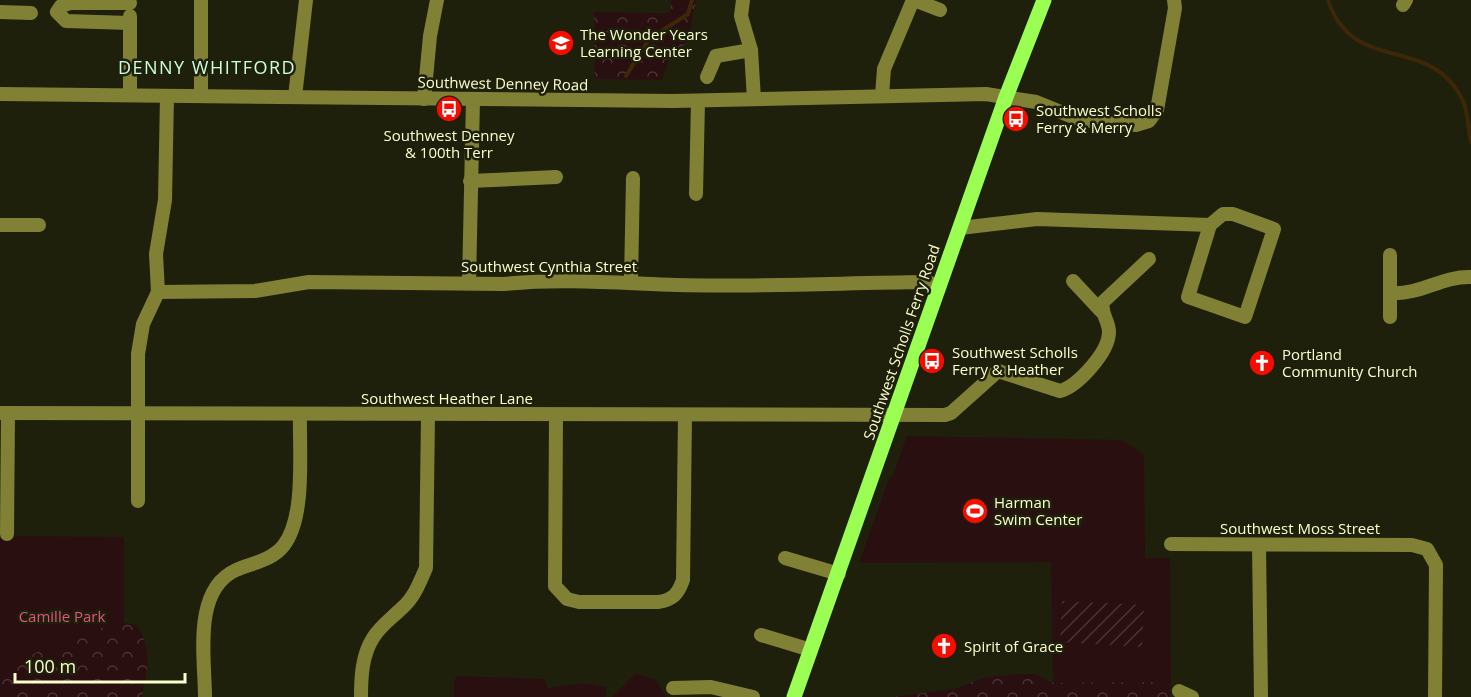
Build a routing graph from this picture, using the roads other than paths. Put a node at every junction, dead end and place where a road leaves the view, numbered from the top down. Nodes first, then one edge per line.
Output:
1 (201, 0) edge
2 (306, 0) edge
3 (437, 0) edge
4 (742, 0) edge
5 (914, 0) edge
6 (1044, 0) edge
7 (1174, 0) edge
8 (130, 2) edge
9 (940, 10) dead end
10 (0, 12) edge
11 (31, 13) dead end
12 (130, 23) junction
13 (751, 50) junction
14 (707, 76) dead end
15 (0, 94) edge
16 (130, 95) junction
17 (882, 95) junction
18 (167, 96) junction
19 (201, 96) junction
20 (294, 97) junction
21 (1006, 97) junction
22 (424, 99) junction
23 (472, 99) junction
24 (754, 99) junction
25 (698, 101) junction
26 (556, 177) dead end
27 (633, 178) dead end
28 (470, 181) junction
29 (696, 194) dead end
30 (0, 225) edge
31 (39, 225) dead end
32 (1210, 225) junction
33 (960, 228) junction
34 (1390, 255) dead end
35 (1149, 259) dead end
36 (1471, 277) edge
37 (1073, 281) dead end
38 (631, 282) junction
39 (469, 283) junction
40 (940, 285) junction
41 (158, 292) junction
42 (1390, 293) junction
43 (1101, 311) junction
44 (1390, 317) dead end
45 (4, 413) edge
46 (138, 414) junction
47 (300, 414) junction
48 (428, 415) junction
49 (556, 415) junction
50 (685, 415) junction
51 (894, 415) junction
52 (138, 501) dead end
53 (8, 534) dead end
54 (1171, 544) dead end
55 (1258, 545) junction
56 (785, 558) dead end
57 (838, 574) junction
58 (760, 635) dead end
59 (811, 650) junction
60 (673, 688) dead end
61 (205, 697) edge
62 (361, 697) edge
63 (753, 697) edge
64 (794, 697) edge
65 (1261, 697) edge
66 (1435, 697) edge

1 - 19 street
2 - 20 street
3 - 22 street
4 - 13 street
5 - 9 street
5 - 17 street
6 - 21 main road, Southwest Scholls Ferry Road
7 - 21 street, Southwest Denney Road
8 - 12 street
8 - 12 street
10 - 11 street
12 - 16 street
13 - 14 street
13 - 24 street
15 - 16 street, Southwest Denney Road
16 - 18 street, Southwest Denney Road
17 - 21 street, Southwest Denney Road
17 - 24 street, Southwest Denney Road
18 - 19 street, Southwest Denney Road
18 - 41 street
19 - 20 street, Southwest Denney Road
20 - 22 street, Southwest Denney Road
21 - 33 main road, Southwest Scholls Ferry Road
22 - 23 street, Southwest Denney Road
23 - 25 street, Southwest Denney Road
23 - 28 street
24 - 25 street, Southwest Denney Road
25 - 29 street
26 - 28 street
27 - 38 street
28 - 39 street
30 - 31 street
32 - 32 street
32 - 33 street
33 - 40 main road, Southwest Scholls Ferry Road
34 - 42 street
35 - 43 street
36 - 42 street
37 - 43 street
38 - 39 street, Southwest Cynthia Street
38 - 40 street, Southwest Cynthia Street
39 - 41 street, Southwest Cynthia Street
40 - 51 main road, Southwest Scholls Ferry Road
41 - 46 street
42 - 44 street
43 - 51 street, Southwest Heather Lane
45 - 46 street, Southwest Heather Lane
45 - 53 street
46 - 47 street, Southwest Heather Lane
46 - 52 street
47 - 48 street, Southwest Heather Lane
47 - 61 street
48 - 49 street, Southwest Heather Lane
48 - 62 street
49 - 50 street, Southwest Heather Lane
49 - 50 street
50 - 51 street, Southwest Heather Lane
51 - 57 main road, Southwest Scholls Ferry Road
54 - 55 street, Southwest Moss Street
55 - 65 street
55 - 66 street, Southwest Moss Street
56 - 57 street
57 - 59 main road, Southwest Scholls Ferry Road
58 - 59 street
59 - 64 main road, Southwest Scholls Ferry Road
60 - 63 street

